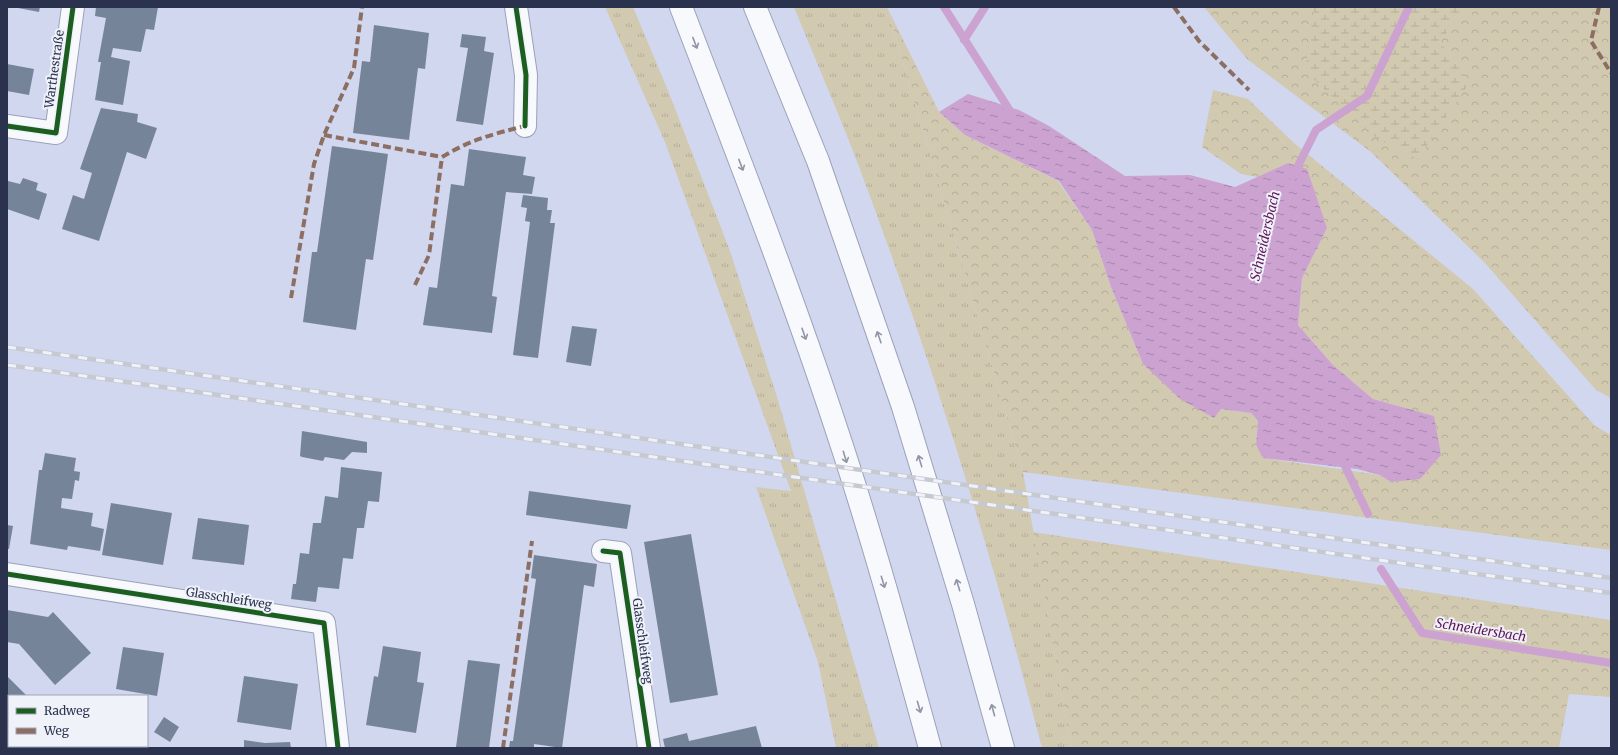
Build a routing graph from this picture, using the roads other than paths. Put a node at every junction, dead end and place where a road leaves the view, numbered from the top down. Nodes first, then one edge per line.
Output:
1 (73, 7) edge
2 (516, 7) edge
3 (682, 7) edge
4 (755, 7) edge
5 (7, 126) edge
6 (525, 126) dead end
7 (604, 551) dead end
8 (7, 574) edge
9 (338, 748) edge
10 (648, 748) edge
11 (930, 748) edge
12 (1003, 748) edge

1 - 5 main road, Warthestraße
2 - 6 main road
3 -> 11 main road
12 -> 4 main road
7 - 10 main road, Glasschleifweg
8 - 9 main road, Glasschleifweg

